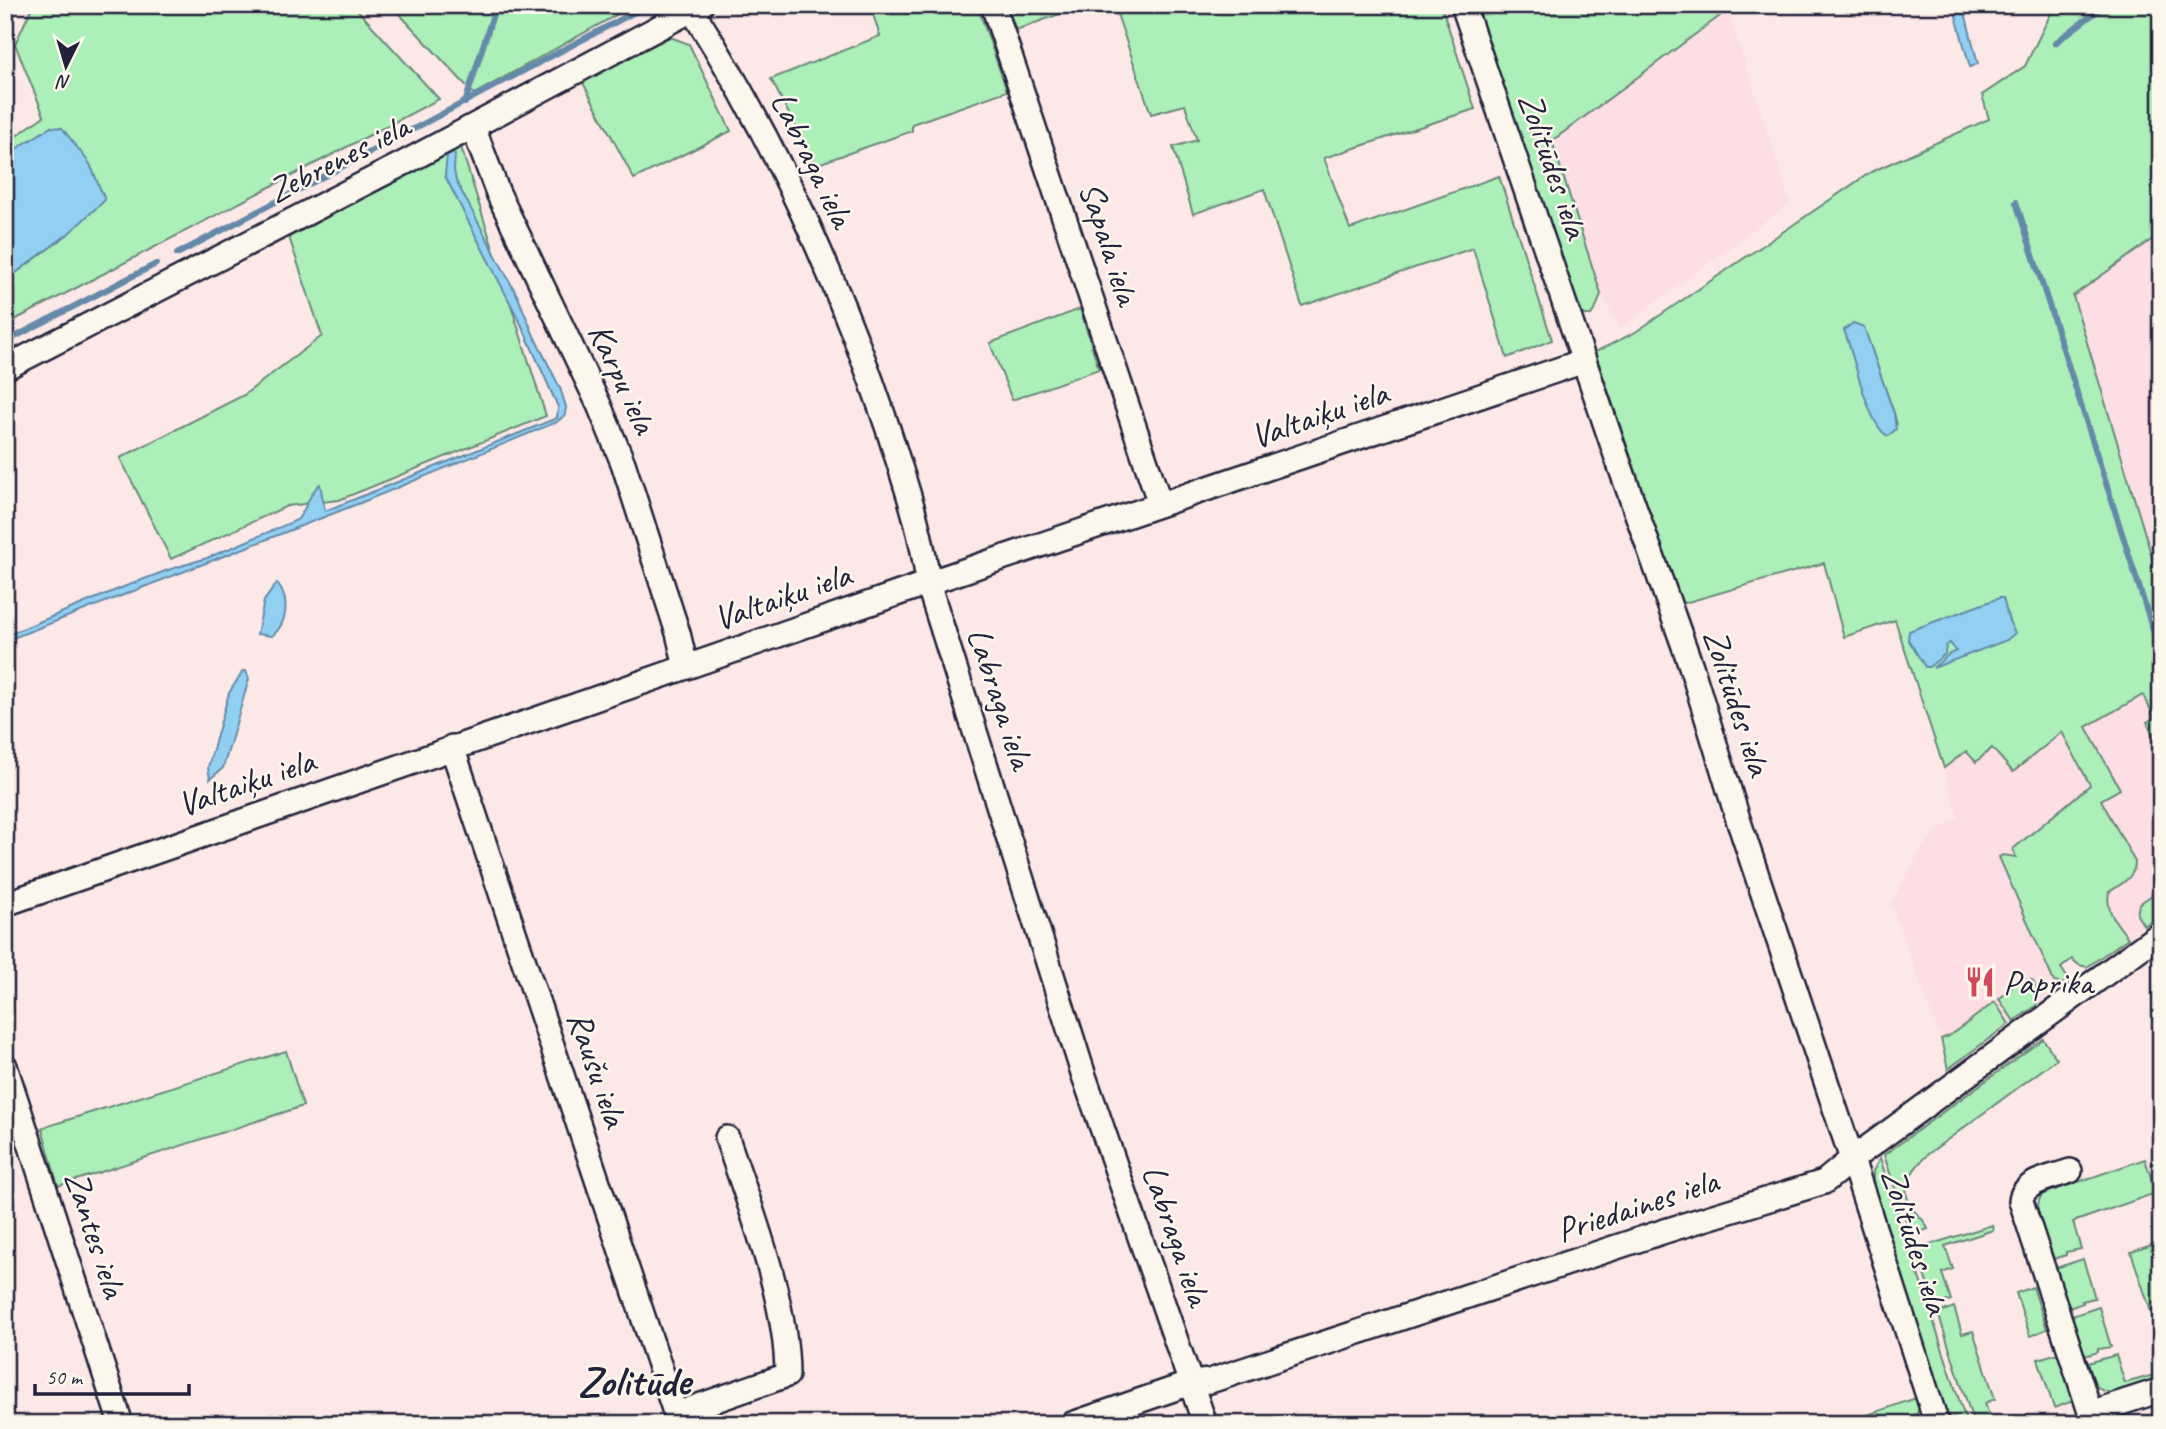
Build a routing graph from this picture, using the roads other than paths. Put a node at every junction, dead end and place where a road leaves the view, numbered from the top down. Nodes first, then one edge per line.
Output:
1 (993, 5) edge
2 (1463, 5) edge
3 (696, 8) edge
4 (472, 127) junction
5 (1584, 361) junction
6 (5, 368) edge
7 (1160, 504) junction
8 (928, 583) junction
9 (686, 667) junction
10 (453, 747) junction
11 (5, 904) edge
12 (2161, 933) edge
13 (5, 1066) edge
14 (727, 1138) dead end
15 (1852, 1159) junction
16 (2070, 1171) dead end
17 (1191, 1383) junction
18 (2161, 1390) edge
19 (2092, 1418) edge
20 (677, 1419) edge
21 (121, 1424) edge
22 (1073, 1424) edge
23 (1205, 1424) edge
24 (1937, 1424) edge

1 - 7 street, Sapala iela
2 - 5 street, Zolitūdes iela
3 - 4 street, Zebrenes iela
3 - 8 street, Labraga iela
4 - 6 street, Zebrenes iela
4 - 9 street, Karpu iela
5 - 7 street, Valtaiķu iela
5 - 15 street, Zolitūdes iela
7 - 8 street, Valtaiķu iela
8 - 9 street, Valtaiķu iela
8 - 17 street, Labraga iela
9 - 10 street, Valtaiķu iela
10 - 11 street, Valtaiķu iela
10 - 20 street, Raušu iela
12 - 15 street, Priedaines iela
13 - 21 street, Zantes iela
14 - 20 street, Raušu iela
15 - 17 street, Priedaines iela
15 - 24 street, Zolitūdes iela
16 - 19 street
17 - 22 street, Priedaines iela
17 - 23 street, Labraga iela
18 - 19 street

